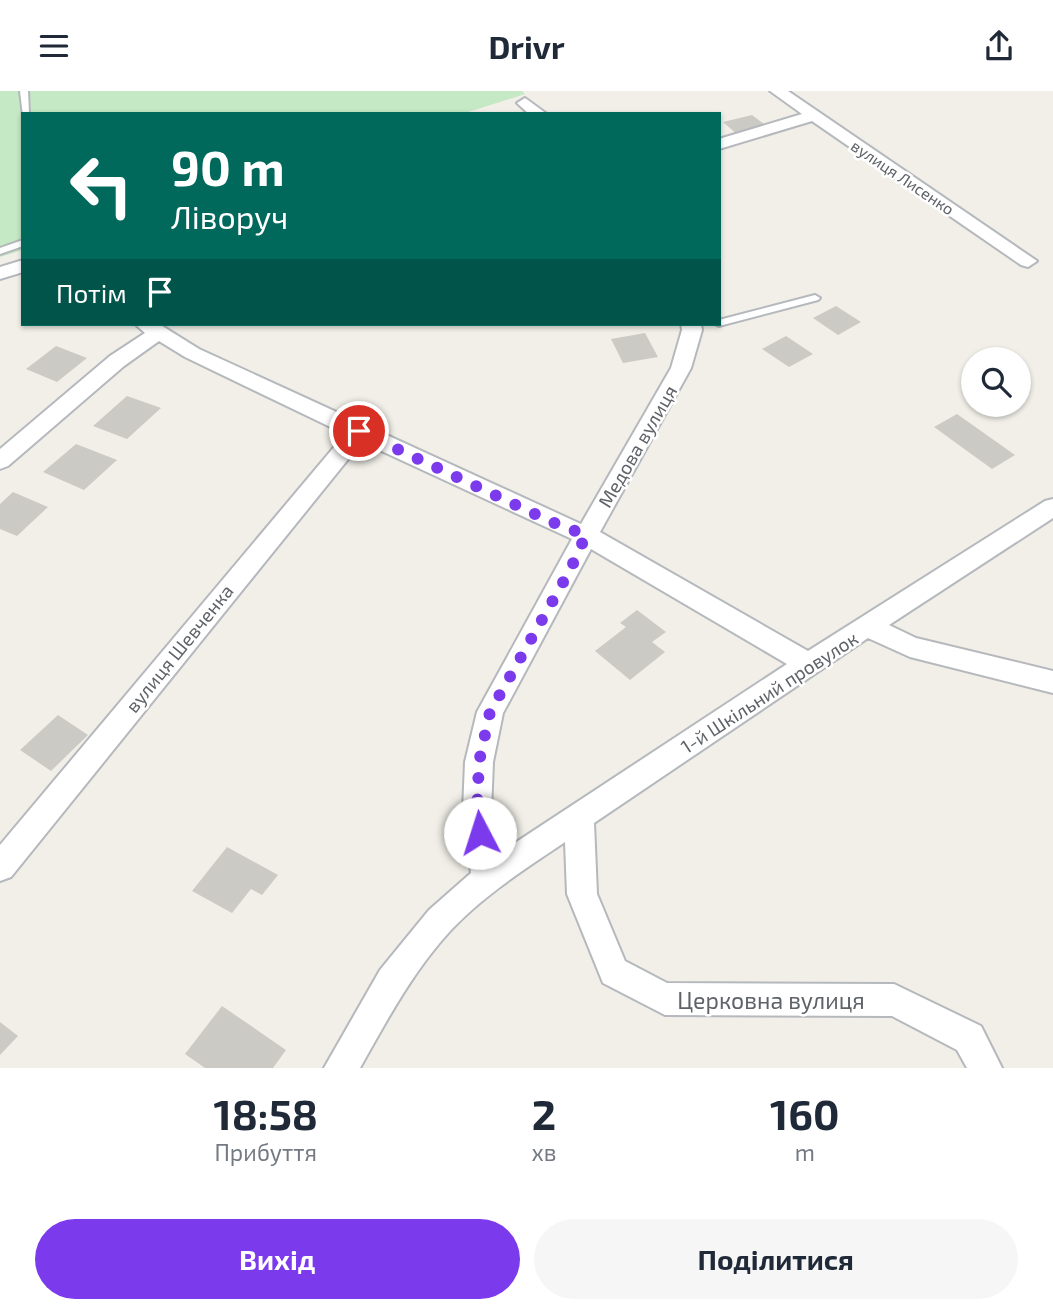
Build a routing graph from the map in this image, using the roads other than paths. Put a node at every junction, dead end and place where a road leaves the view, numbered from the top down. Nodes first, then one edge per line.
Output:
1 (24, 91) edge
2 (778, 91) edge
3 (524, 103) dead end
4 (25, 112) edge
5 (536, 112) edge
6 (813, 116) junction
7 (721, 143) edge
8 (21, 244) edge
9 (0, 251) edge
10 (1028, 261) dead end
11 (21, 267) edge
12 (0, 273) edge
13 (815, 298) dead end
14 (721, 323) edge
15 (692, 327) edge
16 (152, 328) edge
17 (359, 431) junction
18 (0, 461) edge
19 (1053, 507) edge
20 (586, 535) junction
21 (869, 627) junction
22 (808, 664) junction
23 (1053, 682) edge
24 (579, 817) junction
25 (0, 867) edge
26 (487, 878) junction
27 (341, 1068) edge
28 (985, 1068) edge

1 - 4 lane
2 - 6 street, вулиця Лисенко
3 - 5 street
6 - 7 street
6 - 10 street, вулиця Лисенко
8 - 9 lane
11 - 12 street
13 - 14 lane
15 - 20 street, Медова вулиця
16 - 17 street
16 - 18 street
17 - 20 street
17 - 25 street, вулиця Шевченка
19 - 21 street, 1-й Шкільний провулок
20 - 22 street
20 - 26 street, Медова вулиця
21 - 22 street, 1-й Шкільний провулок
21 - 23 street
22 - 24 street, 1-й Шкільний провулок
24 - 26 street, 1-й Шкільний провулок
24 - 28 street, Церковна вулиця
26 - 27 street, 1-й Шкільний провулок

